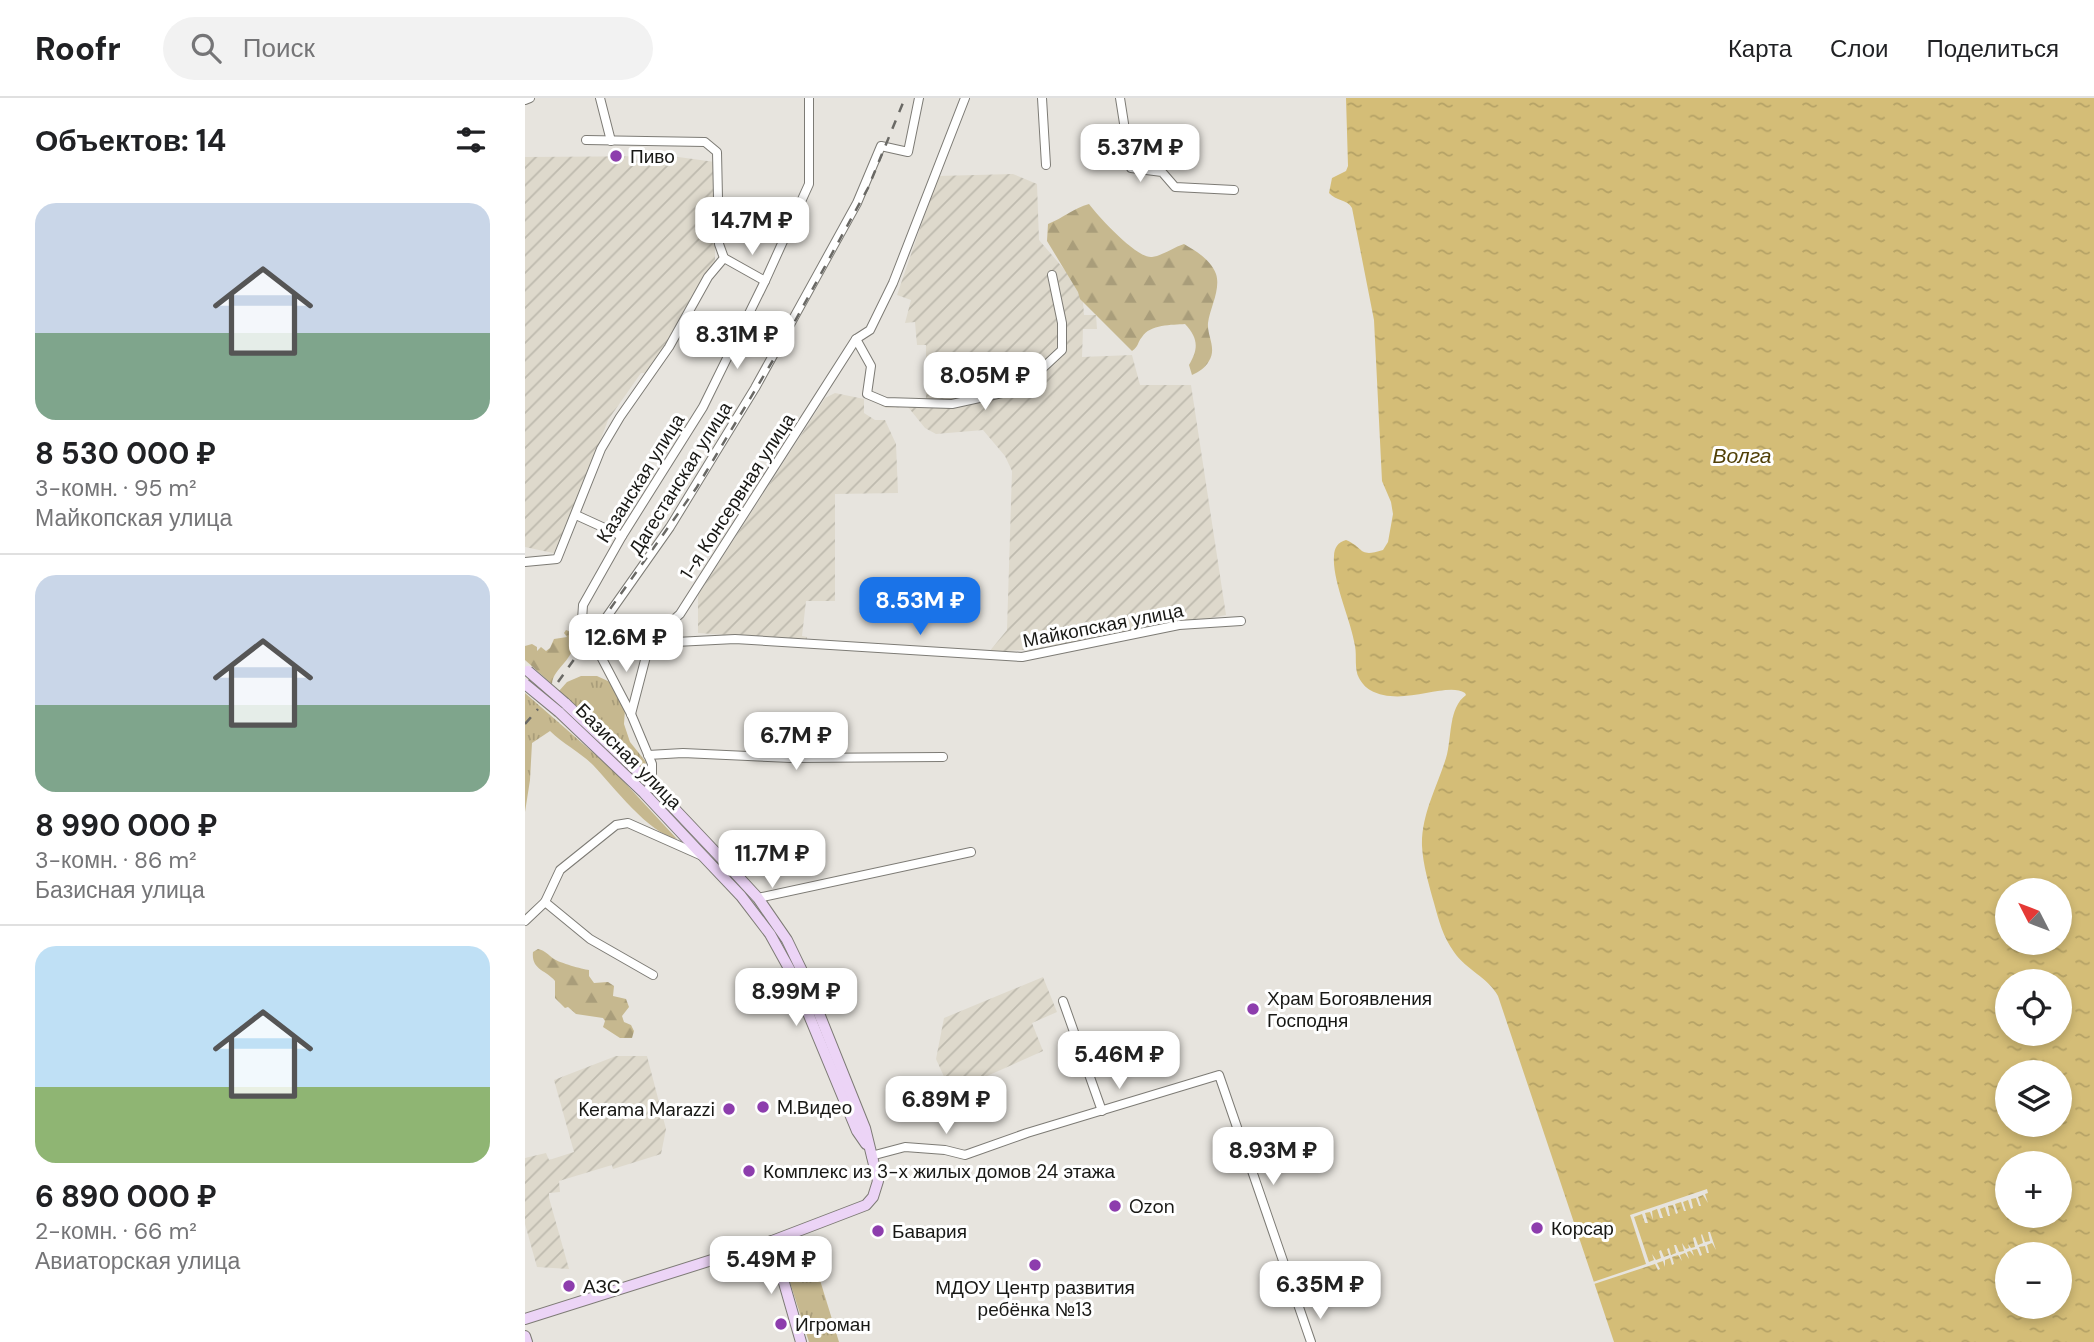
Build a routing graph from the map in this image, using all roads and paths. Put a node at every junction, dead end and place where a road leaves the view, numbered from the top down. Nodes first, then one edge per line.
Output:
1 (530, 98) edge
2 (600, 98) edge
3 (809, 98) edge
4 (919, 98) edge
5 (965, 98) edge
6 (1042, 98) edge
7 (1119, 98) edge
8 (525, 100) edge
9 (586, 140) dead end
10 (611, 141) junction
11 (1045, 165) dead end
12 (1234, 190) dead end
13 (724, 258) junction
14 (1052, 275) dead end
15 (765, 281) junction
16 (856, 339) junction
17 (576, 515) junction
18 (622, 536) junction
19 (525, 562) edge
20 (1241, 621) dead end
21 (594, 635) junction
22 (650, 641) junction
23 (527, 670) edge
24 (525, 684) edge
25 (562, 708) junction
26 (631, 714) junction
27 (648, 755) junction
28 (943, 757) dead end
29 (652, 785) junction
30 (644, 793) junction
31 (971, 852) dead end
32 (703, 856) junction
33 (758, 898) junction
34 (545, 902) junction
35 (525, 921) edge
36 (653, 975) dead end
37 (1063, 1001) dead end
38 (1102, 1111) junction
39 (870, 1152) junction
40 (772, 1241) junction
41 (525, 1319) edge
42 (525, 1336) edge
43 (527, 1342) edge
44 (801, 1342) edge
45 (1311, 1342) edge

1 - 8 street
2 - 10 street
3 - 15 street, Казанская улица
4 - 21 street, Дагестанская улица
5 - 16 street, 1-я Консервная улица
6 - 11 street
7 - 12 street
9 - 10 street
10 - 13 street
13 - 15 street
13 - 17 street
14 - 16 street
15 - 18 street, Казанская улица
16 - 22 street, 1-я Консервная улица
17 - 18 street
17 - 19 street
18 - 21 street, Казанская улица
20 - 22 street, Майкопская улица
21 - 22 street, Майкопская улица
21 - 26 street, Казанская улица
22 - 26 street
23 - 25 street, bridge
24 - 25 street, bridge
25 - 29 street, Базисная улица
25 - 30 street, Базисная улица
26 - 27 street, Казанская улица
27 - 28 street
27 - 29 street, Казанская улица
29 - 30 street
29 - 33 street, Базисная улица
30 - 32 street, Базисная улица
31 - 33 street
32 - 34 street
32 - 39 street, Базисная улица
33 - 39 street, Базисная улица
34 - 35 street
34 - 36 street
37 - 38 street
38 - 39 street
38 - 45 street
39 - 40 street, Базисная улица
40 - 41 street
40 - 44 street
42 - 43 street

